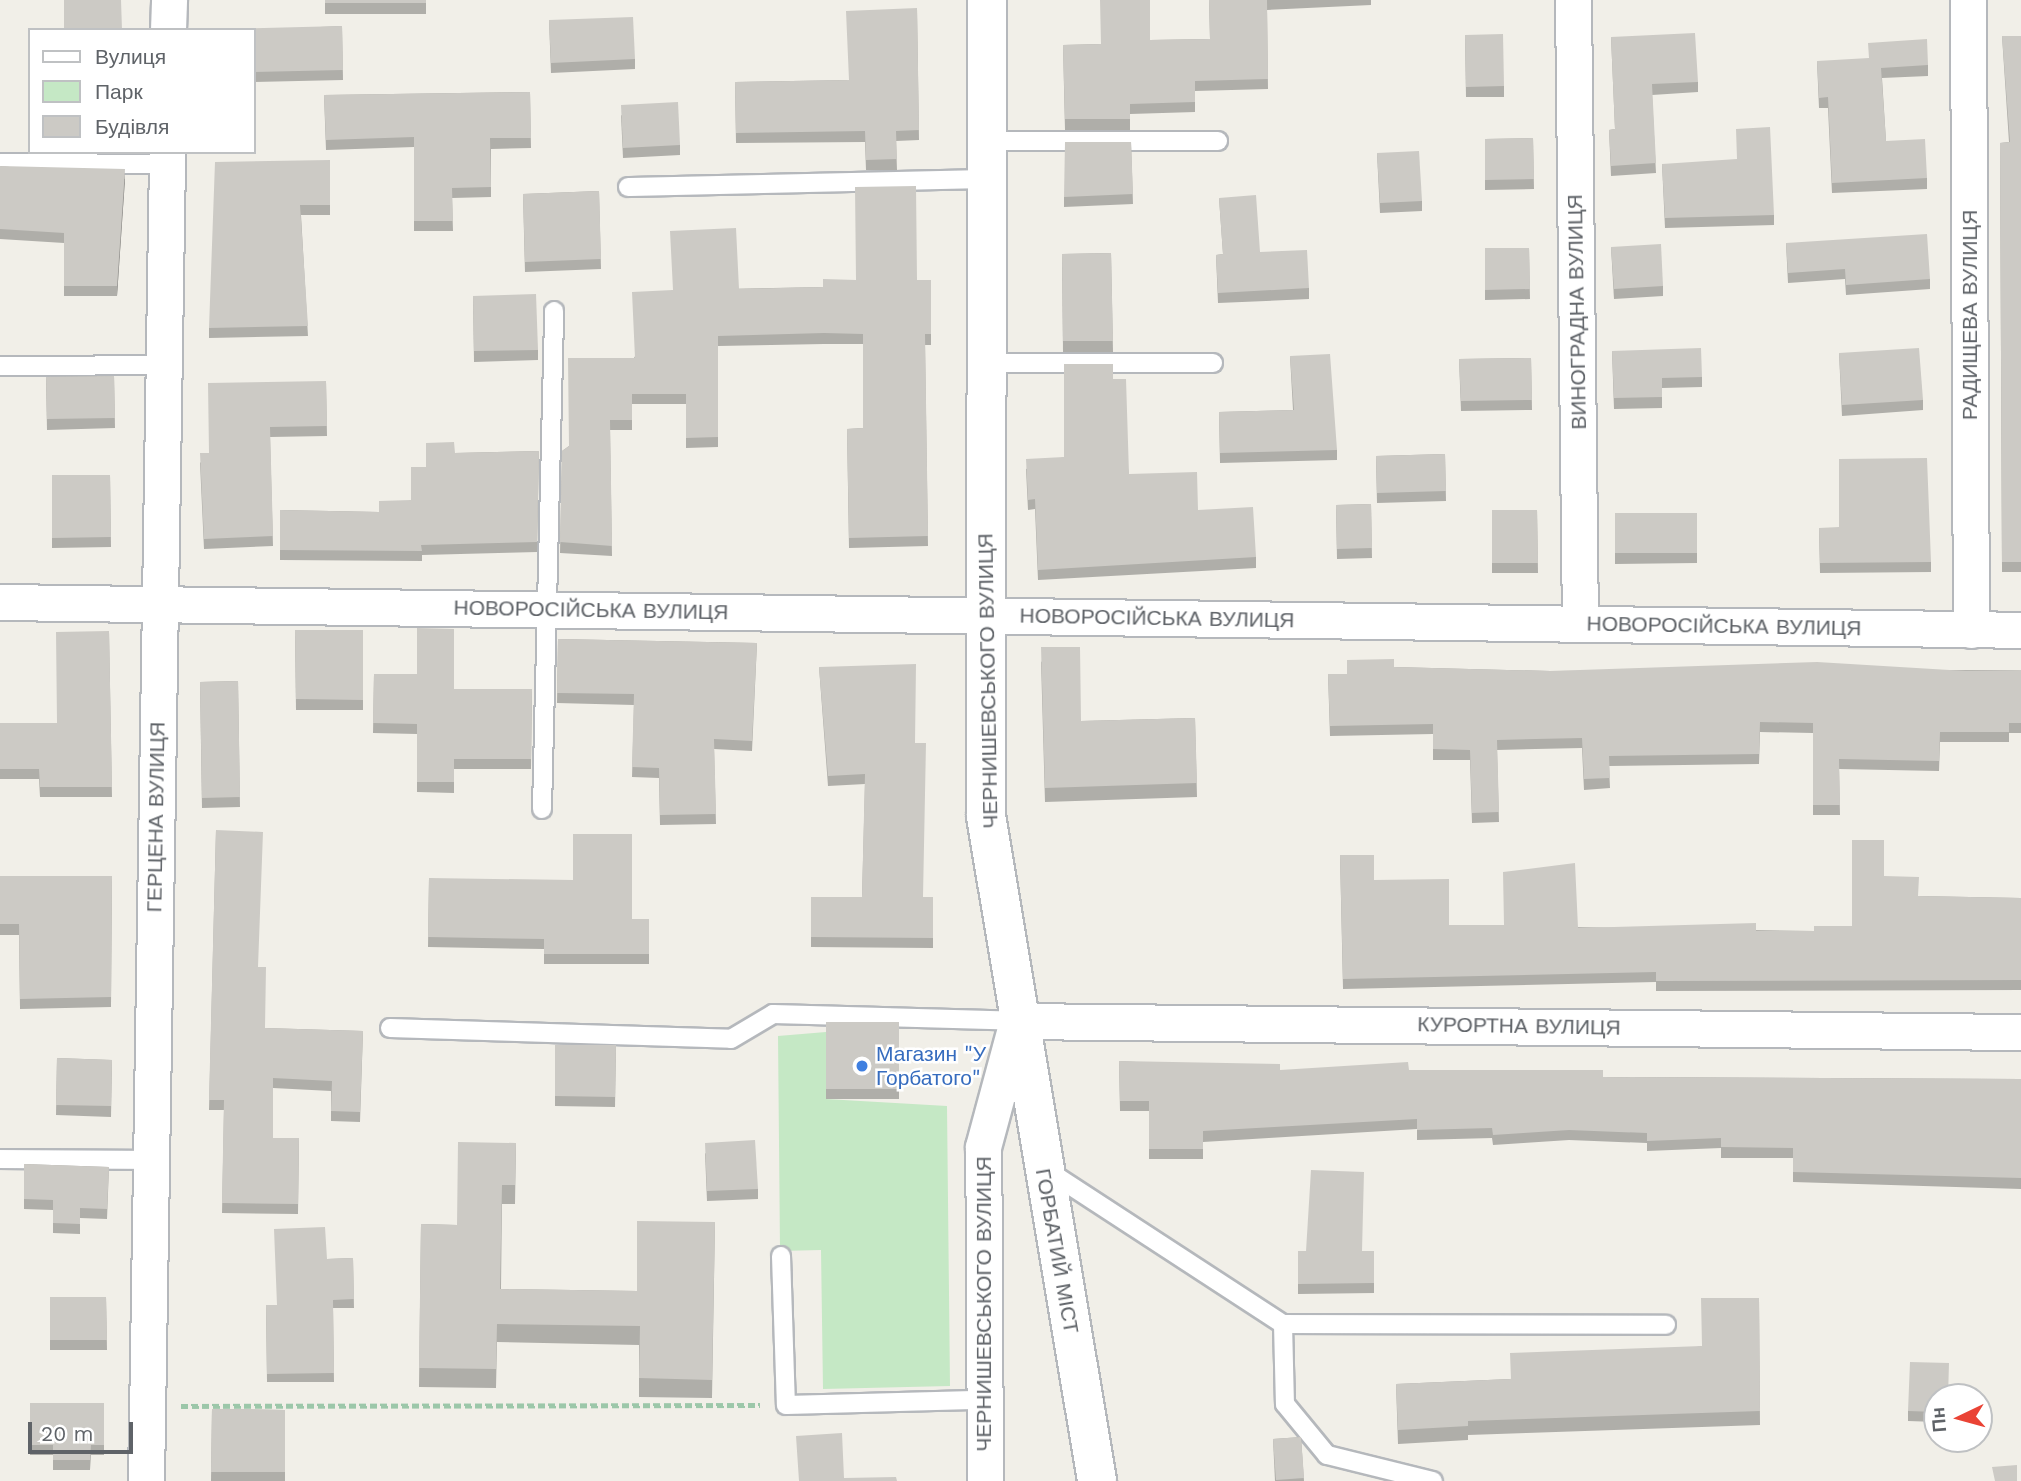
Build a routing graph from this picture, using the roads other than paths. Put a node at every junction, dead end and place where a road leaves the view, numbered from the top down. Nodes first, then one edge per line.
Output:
1 (169, 0) edge
2 (987, 0) edge
3 (1573, 0) edge
4 (1968, 0) edge
5 (169, 28) edge
6 (1218, 141) dead end
7 (167, 158) edge
8 (987, 160) junction
9 (0, 163) edge
10 (628, 187) dead end
11 (554, 311) dead end
12 (986, 363) junction
13 (1213, 363) dead end
14 (163, 365) junction
15 (0, 366) edge
16 (0, 602) edge
17 (160, 604) junction
18 (549, 610) junction
19 (987, 616) junction
20 (1580, 624) junction
21 (1971, 629) junction
22 (2021, 630) edge
23 (542, 809) dead end
24 (1017, 1021) junction
25 (390, 1028) dead end
26 (2021, 1032) edge
27 (0, 1159) edge
28 (151, 1160) junction
29 (1042, 1167) junction
30 (781, 1256) dead end
31 (1283, 1324) junction
32 (1666, 1325) dead end
33 (983, 1400) junction
34 (146, 1481) edge
35 (985, 1481) edge
36 (1097, 1481) edge
37 (1433, 1481) edge

1 - 5 street
2 - 8 street, ЧЕРНИШЕВСЬКОГО ВУЛИЦЯ
3 - 20 street, ВИНОГРАДНА ВУЛИЦЯ
4 - 21 street, РАДИЩЕВА ВУЛИЦЯ
6 - 8 lane
7 - 9 lane
7 - 14 street, ГЕРЦЕНА ВУЛИЦЯ
8 - 10 lane
8 - 12 street, ЧЕРНИШЕВСЬКОГО ВУЛИЦЯ
11 - 18 lane
12 - 13 lane
12 - 19 street, ЧЕРНИШЕВСЬКОГО ВУЛИЦЯ
14 - 15 lane
14 - 17 street, ГЕРЦЕНА ВУЛИЦЯ
16 - 17 street, НОВОРОСІЙСЬКА ВУЛИЦЯ
17 - 18 street, НОВОРОСІЙСЬКА ВУЛИЦЯ
17 - 28 street, ГЕРЦЕНА ВУЛИЦЯ
18 - 19 street, НОВОРОСІЙСЬКА ВУЛИЦЯ
18 - 23 lane
19 - 20 street, НОВОРОСІЙСЬКА ВУЛИЦЯ
19 - 24 street, ЧЕРНИШЕВСЬКОГО ВУЛИЦЯ
20 - 21 street, НОВОРОСІЙСЬКА ВУЛИЦЯ
21 - 22 street, НОВОРОСІЙСЬКА ВУЛИЦЯ
24 - 25 lane
24 - 26 street, КУРОРТНА ВУЛИЦЯ
24 - 29 street, ГОРБАТИЙ МІСТ
24 - 33 street, ЧЕРНИШЕВСЬКОГО ВУЛИЦЯ
27 - 28 lane
28 - 34 street, ГЕРЦЕНА ВУЛИЦЯ
29 - 31 lane
29 - 36 street, ГОРБАТИЙ МІСТ
30 - 33 lane
31 - 32 lane
31 - 37 lane
33 - 35 street, ЧЕРНИШЕВСЬКОГО ВУЛИЦЯ

